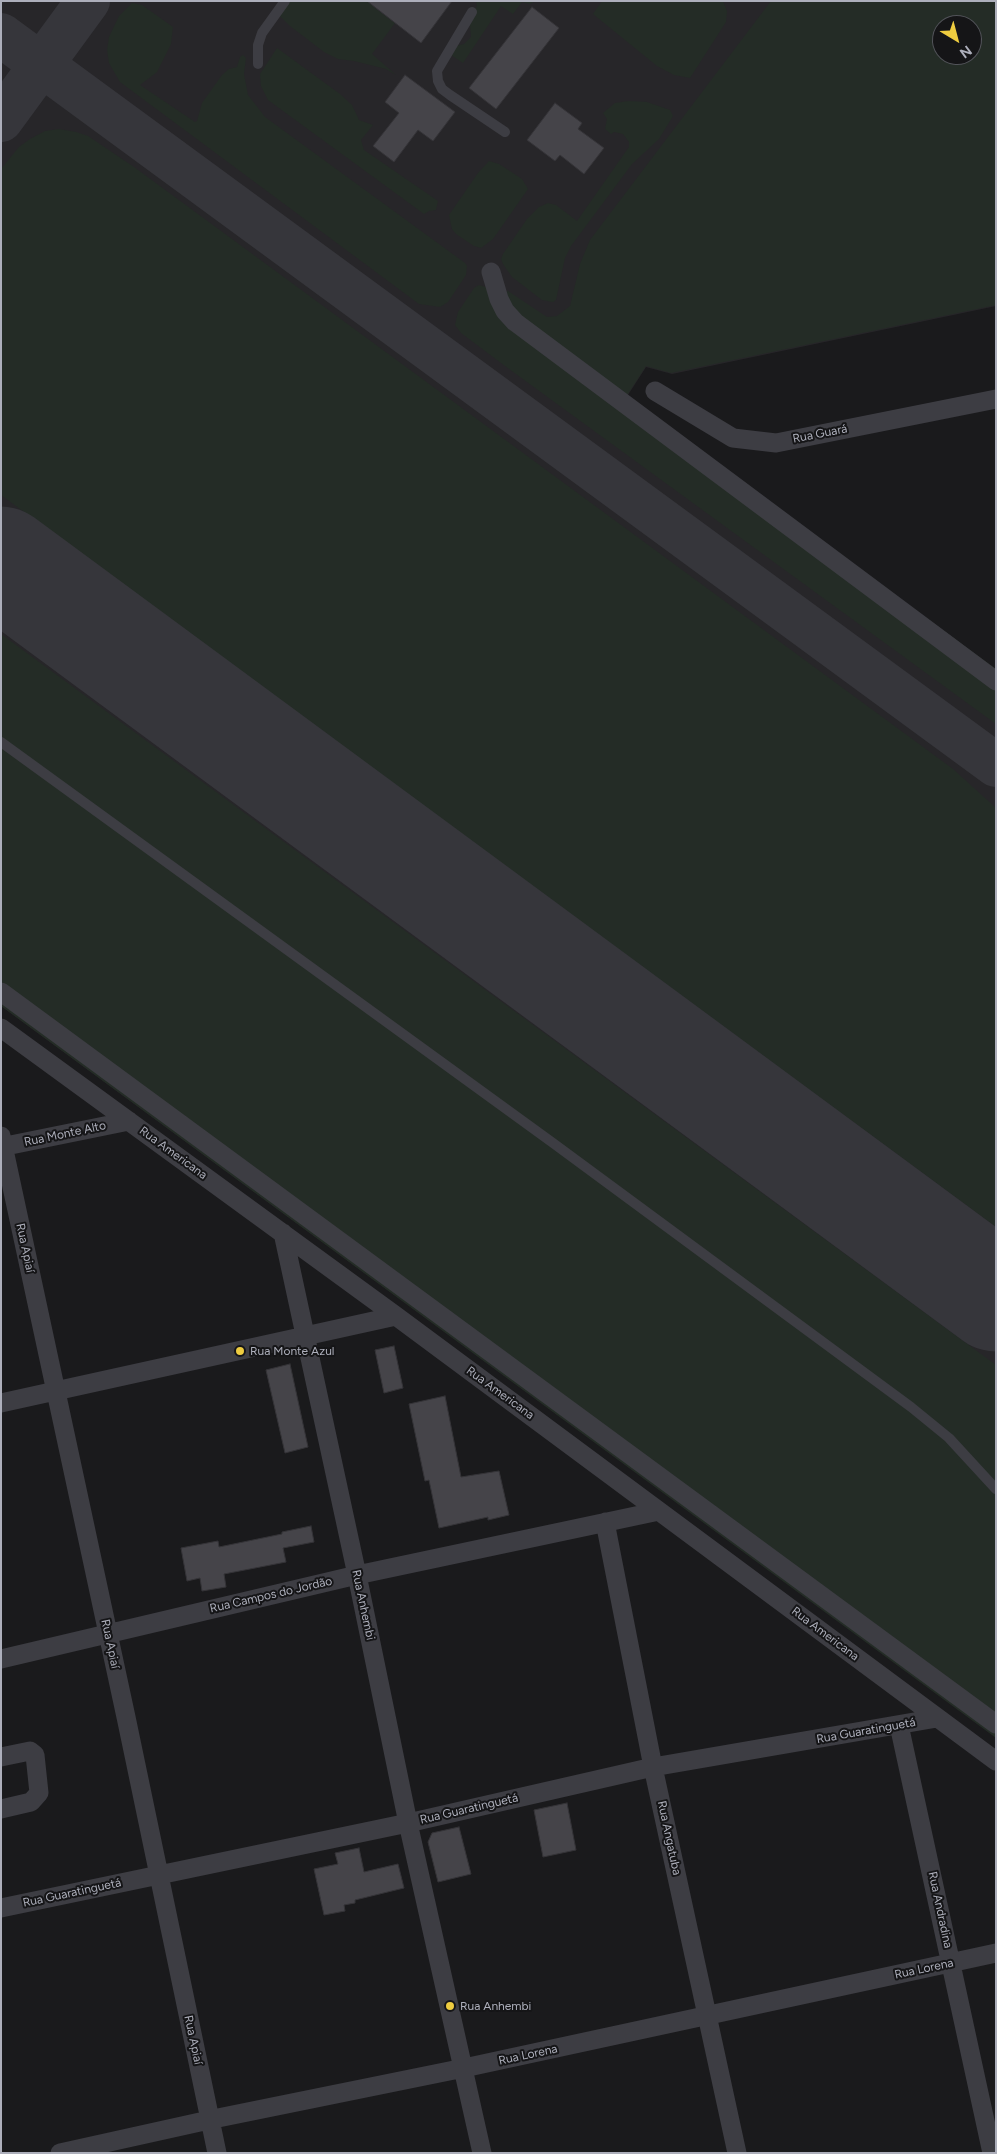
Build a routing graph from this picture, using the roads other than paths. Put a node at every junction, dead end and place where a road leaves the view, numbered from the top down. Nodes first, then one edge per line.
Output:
1 (285, 1) edge
2 (472, 12) dead end
3 (258, 64) dead end
4 (505, 132) dead end
5 (491, 272) dead end
6 (655, 391) dead end
7 (996, 399) edge
8 (996, 681) edge
9 (1, 742) edge
10 (1, 992) edge
11 (1, 1028) edge
12 (129, 1120) junction
13 (2, 1143) edge
14 (283, 1233) junction
15 (396, 1316) junction
16 (304, 1336) junction
17 (56, 1392) junction
18 (1, 1403) edge
19 (996, 1489) edge
20 (659, 1511) junction
21 (605, 1522) junction
22 (357, 1575) junction
23 (108, 1634) junction
24 (1, 1659) edge
25 (937, 1718) junction
26 (996, 1724) edge
27 (899, 1725) junction
28 (1, 1757) edge
29 (996, 1761) edge
30 (653, 1768) junction
31 (1, 1809) edge
32 (408, 1823) junction
33 (159, 1875) junction
34 (1, 1908) edge
35 (996, 1953) edge
36 (952, 1964) junction
37 (708, 2016) junction
38 (464, 2068) junction
39 (210, 2120) junction
40 (60, 2153) edge
41 (217, 2153) edge
42 (482, 2153) edge
43 (737, 2153) edge
44 (992, 2153) edge

1 - 3 lane
2 - 4 lane
5 - 8 street
6 - 7 street, Rua Guará
9 - 19 lane
10 - 26 street
11 - 12 street, Rua Americana
12 - 13 street, Rua Monte Alto
12 - 14 street, Rua Americana
13 - 17 street, Rua Apiaí
14 - 15 street, Rua Americana
14 - 16 street, Rua Anhembi
15 - 16 street
15 - 20 street, Rua Americana
16 - 17 street
16 - 22 street, Rua Anhembi
17 - 18 street
17 - 23 street, Rua Apiaí
20 - 21 street, Rua Campos do Jordão
20 - 25 street, Rua Americana
21 - 22 street, Rua Campos do Jordão
21 - 30 street, Rua Angatuba
22 - 23 street, Rua Campos do Jordão
22 - 32 street, Rua Anhembi
23 - 24 street, Rua Campos do Jordão
23 - 33 street, Rua Apiaí
25 - 27 street, Rua Guaratinguetá
25 - 29 street, Rua Americana
27 - 30 street, Rua Guaratinguetá
27 - 36 street, Rua Andradina
28 - 31 street
30 - 32 street, Rua Guaratinguetá
30 - 37 street, Rua Angatuba
32 - 33 street, Rua Guaratinguetá
32 - 38 street, Rua Anhembi
33 - 34 street, Rua Guaratinguetá
33 - 39 street, Rua Apiaí
35 - 36 street, Rua Lorena
36 - 37 street, Rua Lorena
36 - 44 street, Rua Andradina
37 - 38 street, Rua Lorena
37 - 43 street, Rua Angatuba
38 - 39 street, Rua Lorena
38 - 42 street, Rua Anhembi
39 - 40 street, Rua Lorena
39 - 41 street, Rua Apiaí

